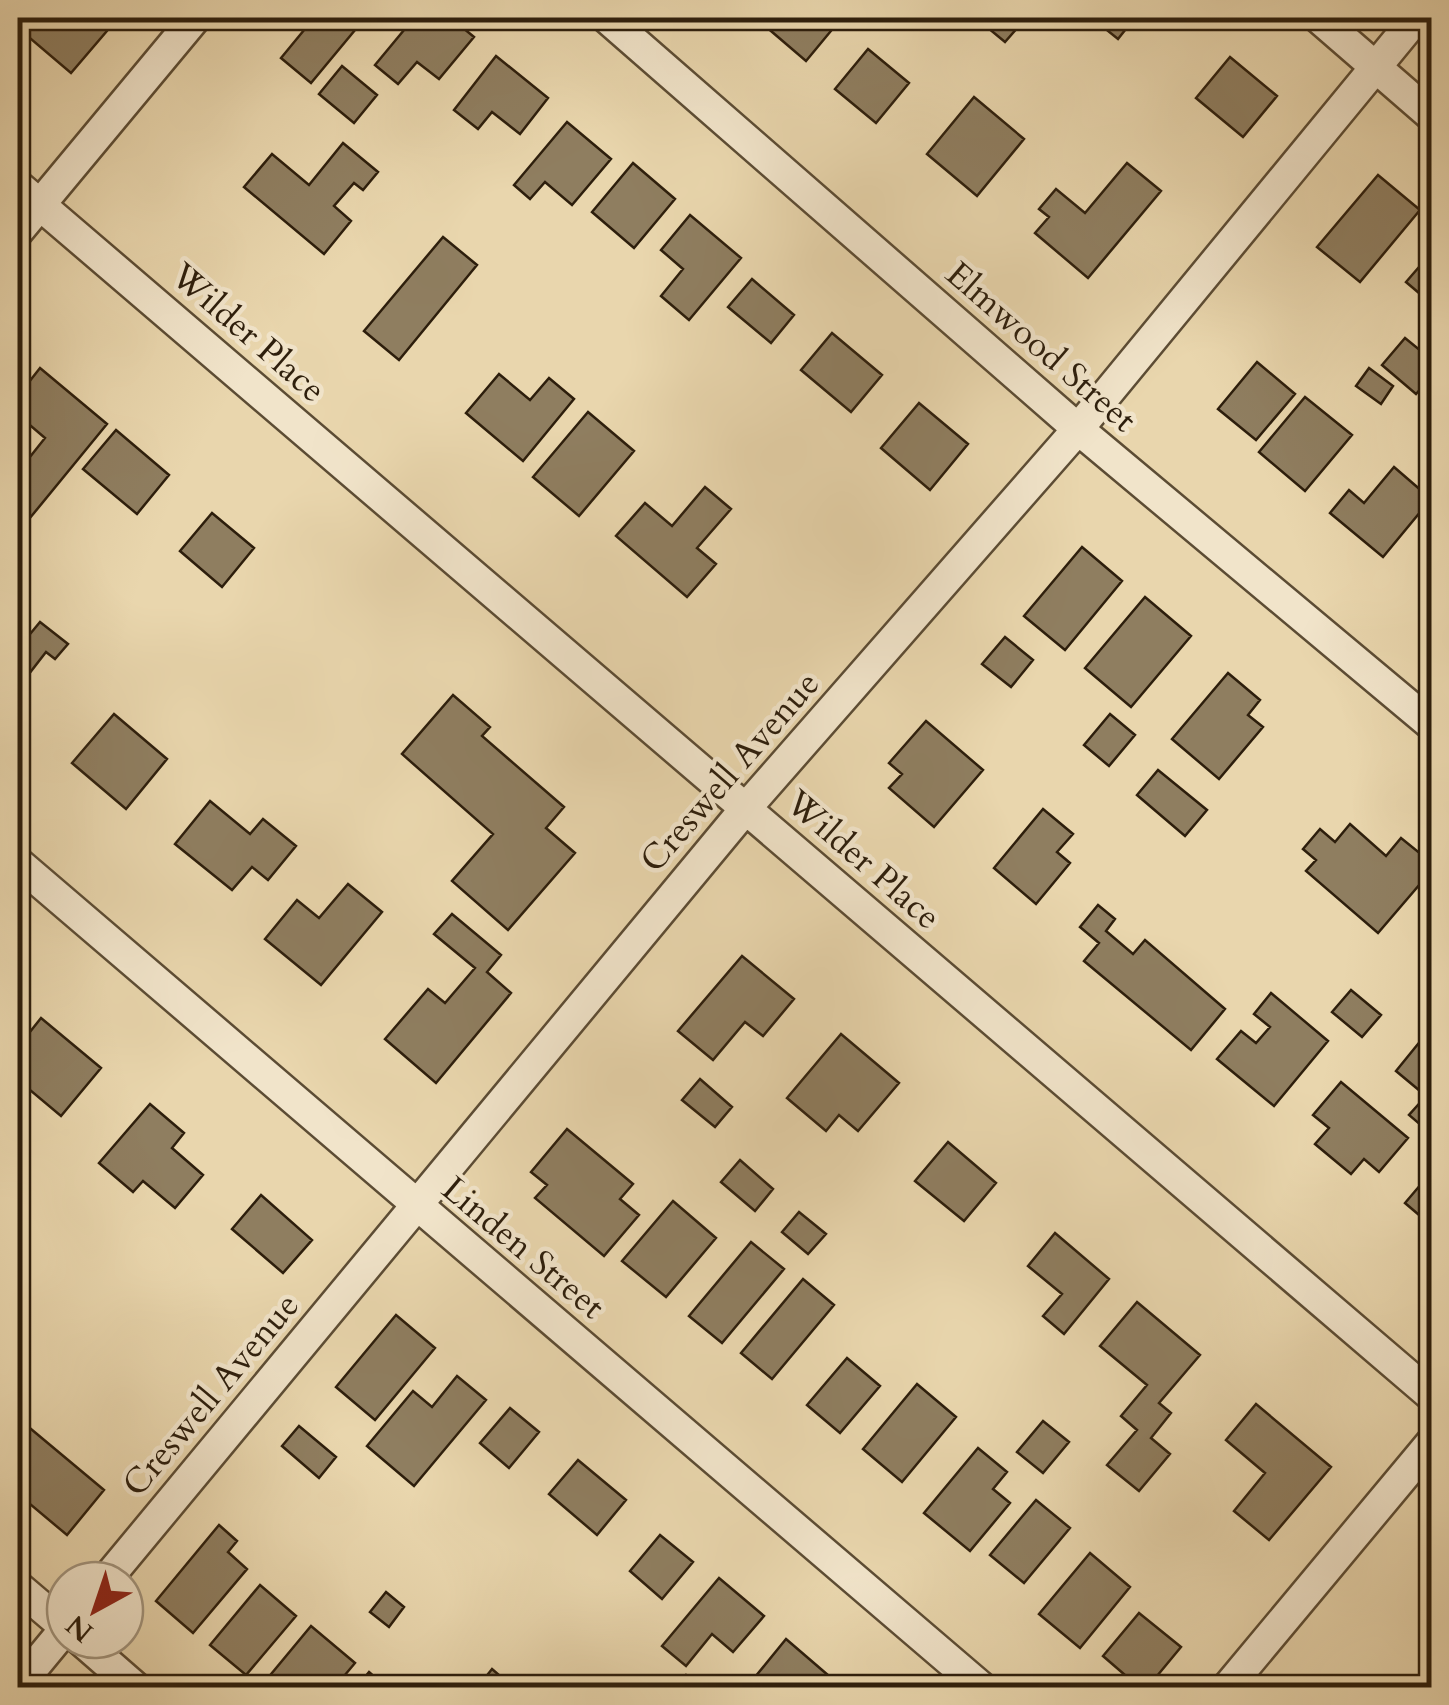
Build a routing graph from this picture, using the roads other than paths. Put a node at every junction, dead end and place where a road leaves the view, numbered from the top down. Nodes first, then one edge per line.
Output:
1 (195, 18) edge
2 (608, 18) edge
3 (1318, 18) edge
4 (1416, 18) edge
5 (1375, 68) junction
6 (1432, 116) edge
7 (28, 195) edge
8 (18, 232) edge
9 (1078, 430) junction
10 (1432, 725) edge
11 (746, 808) junction
12 (18, 864) edge
13 (416, 1206) junction
14 (1432, 1396) edge
15 (1432, 1442) edge
16 (123, 1560) edge
17 (18, 1587) edge
18 (45, 1611) edge
19 (45, 1653) edge
20 (103, 1660) edge
21 (18, 1686) edge
22 (136, 1688) edge
23 (982, 1688) edge
24 (1227, 1688) edge

1 - 7 street
2 - 9 street, Elmwood Street
3 - 5 street
4 - 5 street, Creswell Avenue
5 - 6 street
5 - 9 street, Creswell Avenue
7 - 8 street
7 - 11 street, Wilder Place
9 - 10 street, Elmwood Street
9 - 11 street, Creswell Avenue
11 - 13 street, Creswell Avenue
11 - 14 street, Wilder Place
12 - 13 street, Linden Street
13 - 16 street, Creswell Avenue
13 - 23 street, Linden Street
15 - 24 street
17 - 18 street
19 - 21 street
20 - 22 street

